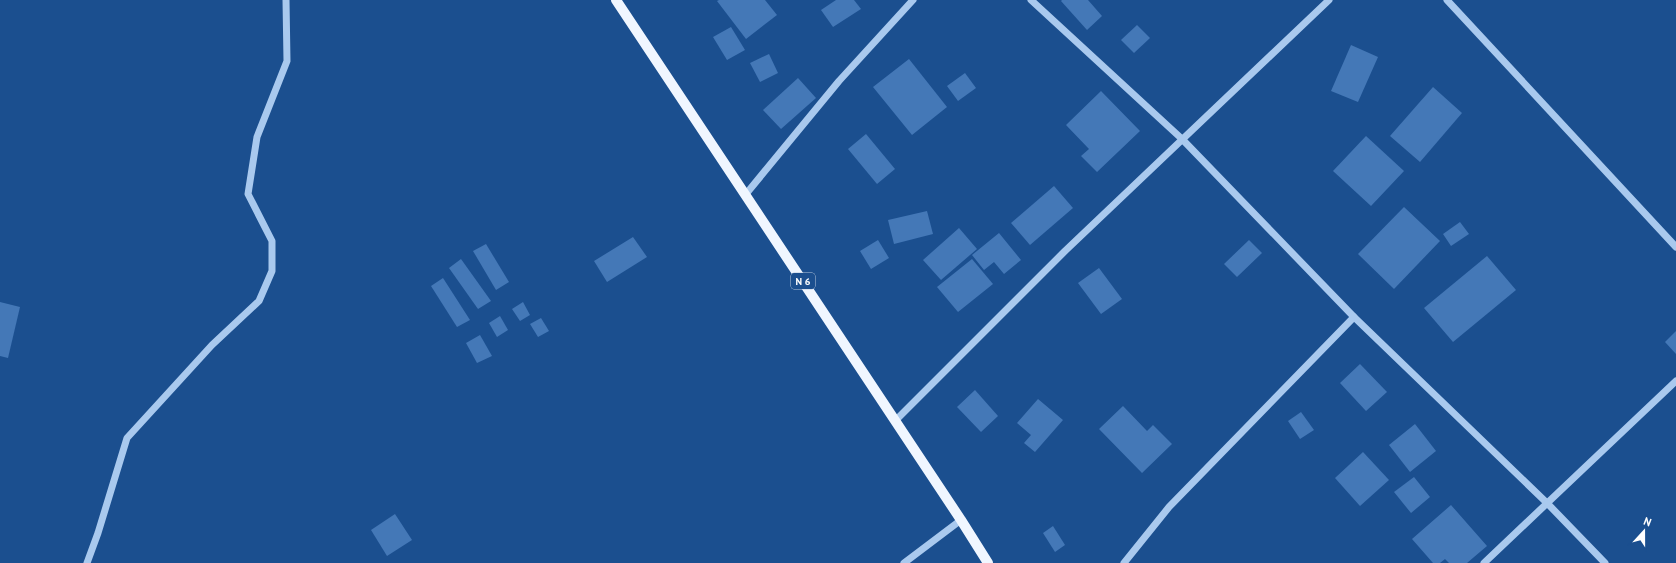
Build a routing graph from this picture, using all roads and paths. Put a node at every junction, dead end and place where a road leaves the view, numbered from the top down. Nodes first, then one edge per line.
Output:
1 (286, 0) edge
2 (616, 0) edge
3 (913, 0) edge
4 (1031, 0) edge
5 (1329, 0) edge
6 (1447, 0) edge
7 (1182, 139) junction
8 (746, 194) junction
9 (1676, 247) edge
10 (1354, 317) junction
11 (1676, 381) edge
12 (896, 420) junction
13 (1547, 502) junction
14 (961, 520) junction
15 (87, 563) edge
16 (904, 563) edge
17 (988, 563) edge
18 (1124, 563) edge
19 (1484, 563) edge
20 (1605, 563) edge

1 - 15 street
2 - 8 main road, N 6
3 - 8 street
4 - 7 street
5 - 7 street
6 - 9 street
7 - 10 street
7 - 12 street
8 - 12 main road, N 6
10 - 13 street
10 - 18 street
11 - 13 street
12 - 14 main road, N 6
13 - 19 street
13 - 20 street
14 - 16 street
14 - 17 main road, N 6

